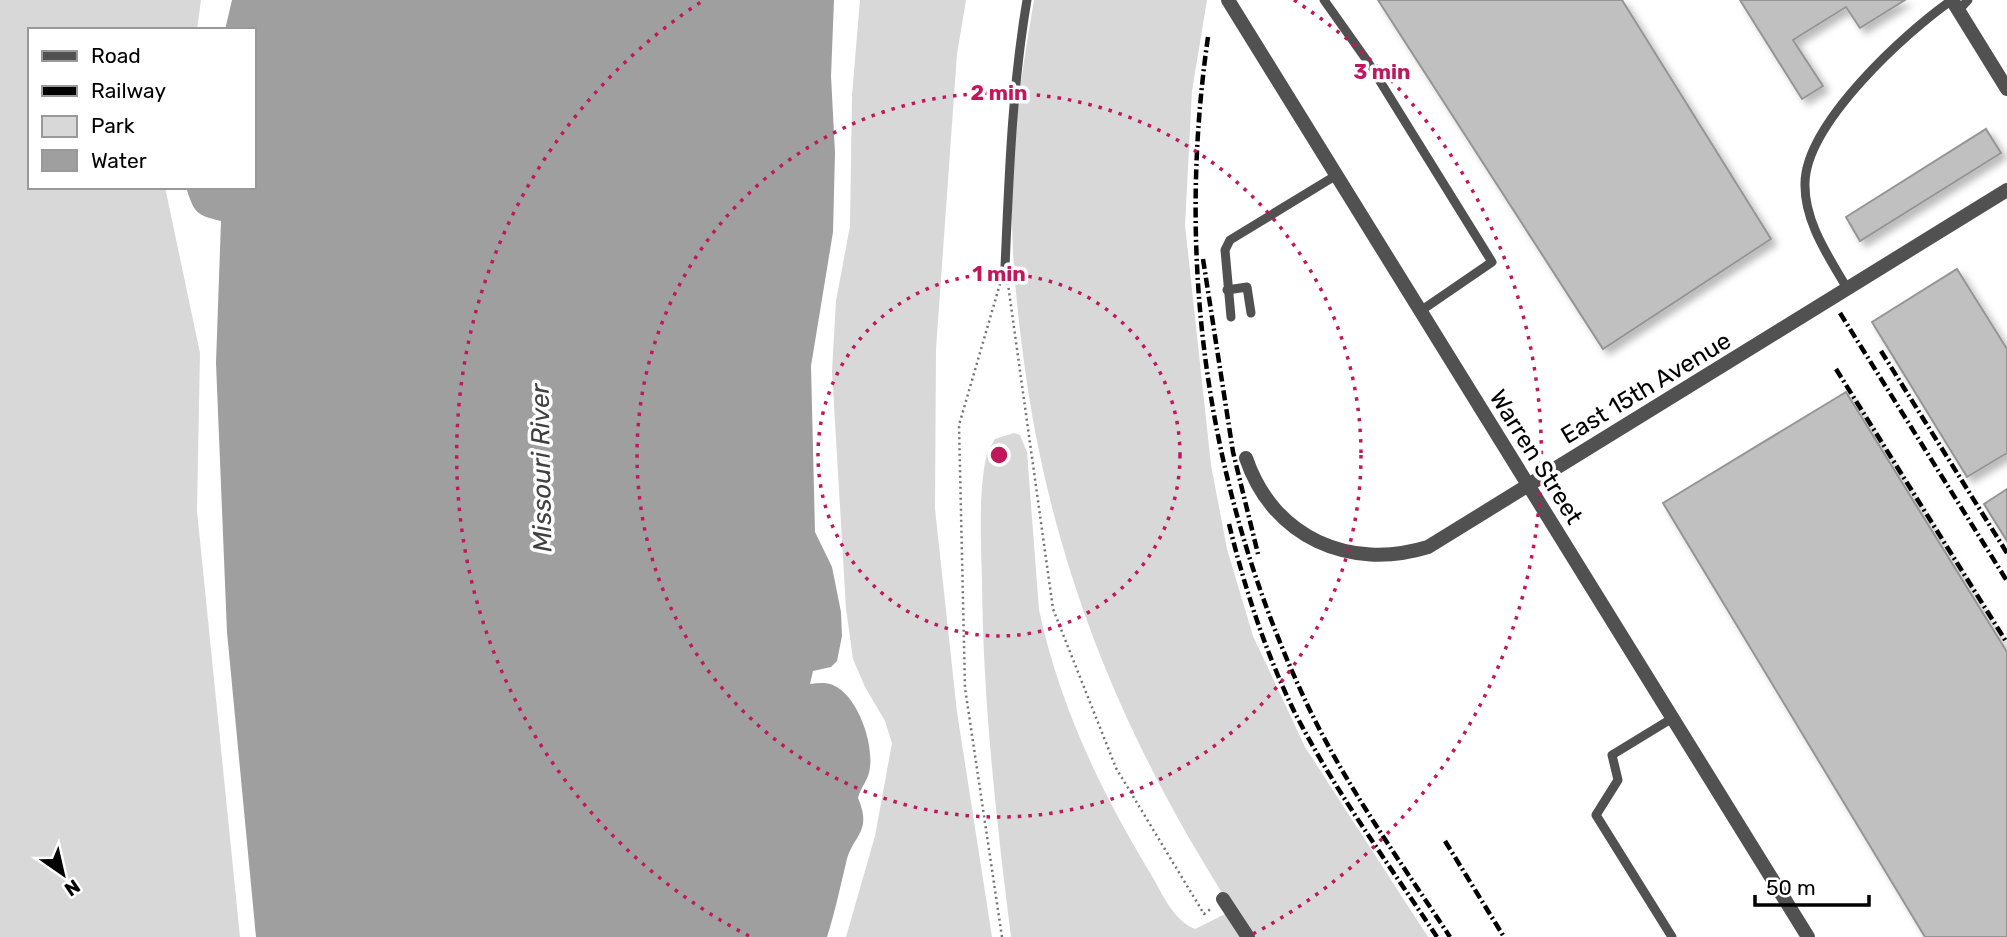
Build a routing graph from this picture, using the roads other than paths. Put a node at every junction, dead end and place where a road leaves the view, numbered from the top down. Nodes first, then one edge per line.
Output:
1 (1027, 0) edge
2 (1228, 0) edge
3 (1324, 0) edge
4 (1957, 3) edge
5 (2007, 89) edge
6 (1335, 176) junction
7 (2007, 190) edge
8 (1005, 267) road end
9 (1227, 290) junction
10 (1848, 290) junction
11 (1419, 312) junction
12 (1251, 313) dead end
13 (1231, 317) dead end
14 (1246, 458) dead end
15 (1527, 487) junction
16 (1671, 719) junction
17 (1223, 900) road end
18 (1248, 937) edge
19 (1672, 937) edge
20 (1808, 937) edge

1 - 8 lane
2 - 6 street, Warren Street
3 - 11 lane
4 - 5 street
4 - 10 lane
6 - 9 lane
6 - 11 street, Warren Street
7 - 10 street, East 15th Avenue
9 - 12 lane
9 - 13 lane
10 - 15 street, East 15th Avenue
11 - 15 street, Warren Street
14 - 15 street, East 15th Avenue
15 - 16 street, Warren Street
16 - 19 lane
16 - 20 street, Warren Street
17 - 18 street

